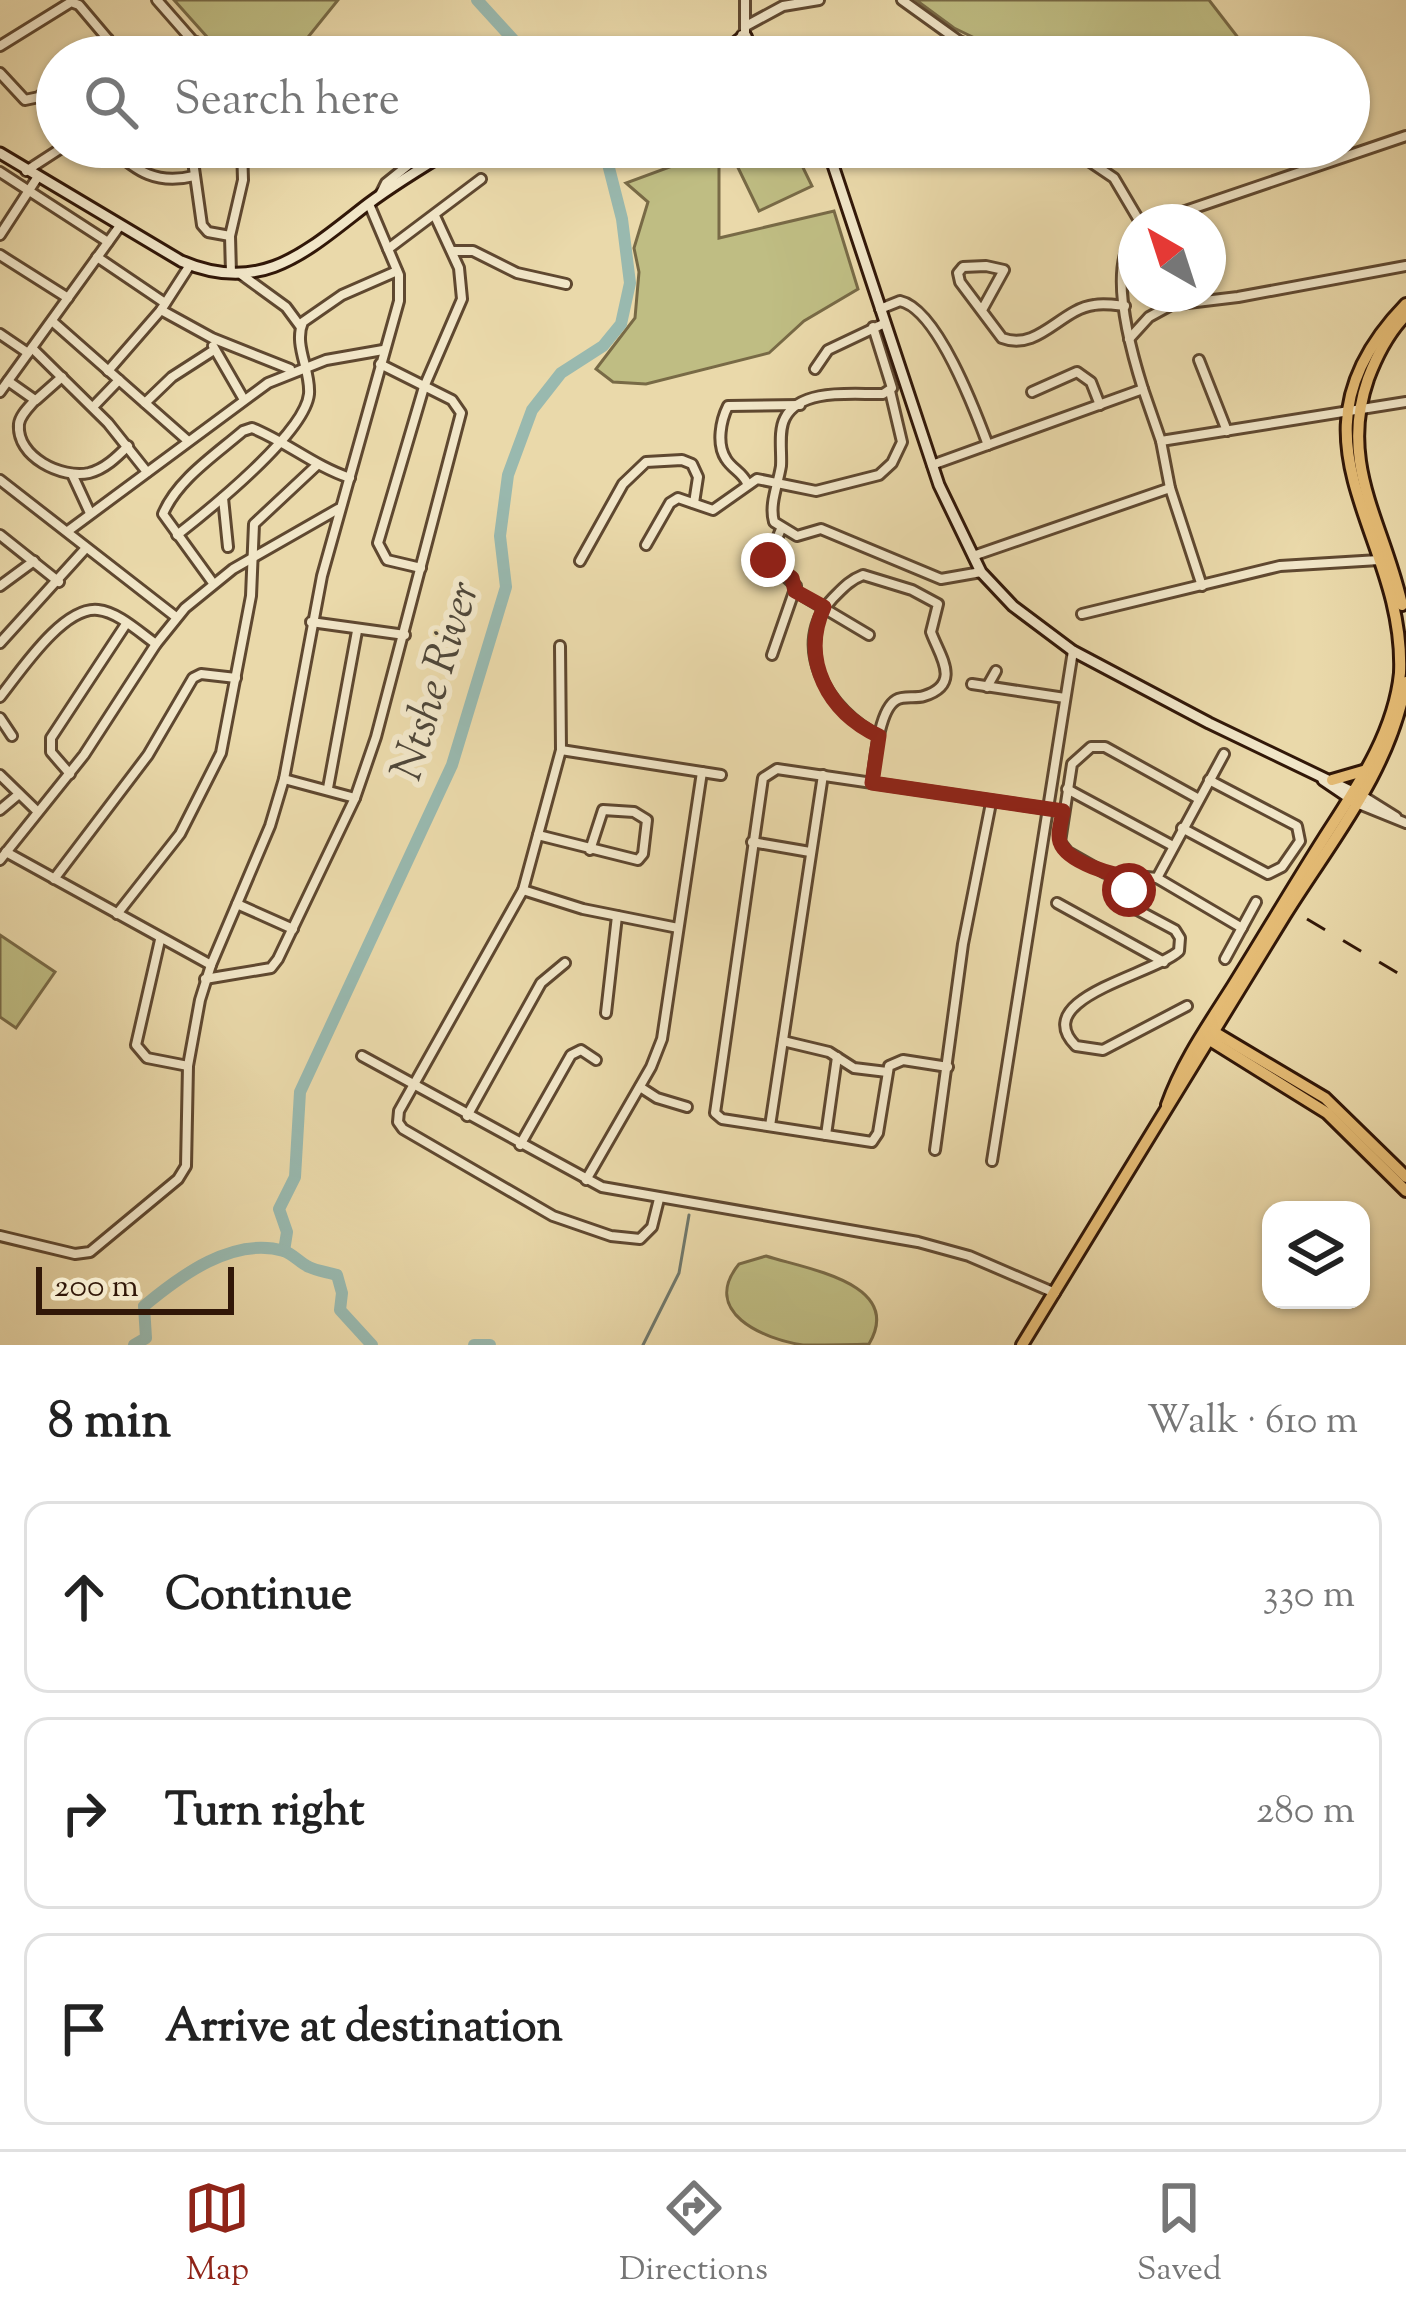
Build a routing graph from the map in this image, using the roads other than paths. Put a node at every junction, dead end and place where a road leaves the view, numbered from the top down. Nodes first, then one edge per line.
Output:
1 (157, 0) edge
2 (745, 0) edge
3 (819, 0) edge
4 (902, 0) edge
5 (745, 32) junction
6 (106, 36) edge
7 (190, 36) edge
8 (743, 36) edge
9 (743, 36) edge
10 (746, 36) edge
11 (954, 36) edge
12 (0, 46) edge
13 (0, 73) edge
14 (36, 96) edge
15 (1406, 136) edge
16 (1370, 148) edge
17 (0, 153) edge
18 (36, 165) edge
19 (134, 168) edge
20 (193, 168) edge
21 (243, 168) edge
22 (404, 168) edge
23 (423, 168) edge
24 (833, 168) edge
25 (1099, 168) edge
26 (1312, 168) edge
27 (26, 171) junction
28 (0, 172) edge
29 (194, 176) junction
30 (37, 178) junction
31 (481, 179) dead end
32 (30, 190) junction
33 (381, 195) junction
34 (368, 204) junction
35 (1129, 204) edge
36 (1206, 204) edge
37 (435, 216) junction
38 (119, 227) junction
39 (0, 235) edge
40 (230, 236) junction
41 (108, 242) junction
42 (388, 249) junction
43 (453, 251) junction
44 (0, 255) edge
45 (97, 257) junction
46 (190, 265) junction
47 (1406, 266) edge
48 (397, 271) junction
49 (237, 275) junction
50 (566, 284) dead end
51 (68, 298) junction
52 (1406, 304) edge
53 (163, 306) junction
54 (1118, 306) edge
55 (880, 309) junction
56 (982, 310) junction
57 (1126, 312) edge
58 (1406, 315) edge
59 (52, 321) junction
60 (885, 323) junction
61 (300, 326) junction
62 (873, 327) junction
63 (0, 334) edge
64 (212, 338) junction
65 (1129, 339) junction
66 (214, 350) junction
67 (385, 350) junction
68 (30, 351) junction
69 (1198, 360) dead end
70 (380, 364) junction
71 (306, 366) junction
72 (815, 369) dead end
73 (292, 370) junction
74 (108, 371) junction
75 (62, 377) junction
76 (118, 380) junction
77 (8, 381) junction
78 (424, 387) junction
79 (1143, 389) junction
80 (890, 391) junction
81 (0, 392) edge
82 (1032, 392) dead end
83 (243, 398) junction
84 (35, 400) junction
85 (1406, 402) edge
86 (146, 403) junction
87 (800, 405) junction
88 (1100, 405) junction
89 (92, 407) junction
90 (1354, 410) junction
91 (1227, 430) junction
92 (187, 440) junction
93 (281, 440) junction
94 (1161, 441) junction
95 (988, 445) junction
96 (128, 446) junction
97 (932, 465) junction
98 (316, 466) junction
99 (147, 472) junction
100 (72, 474) junction
101 (350, 478) junction
102 (0, 479) edge
103 (747, 483) junction
104 (778, 484) junction
105 (1170, 488) junction
106 (223, 498) junction
107 (694, 503) junction
108 (339, 508) junction
109 (90, 513) junction
110 (781, 529) junction
111 (68, 532) junction
112 (0, 535) edge
113 (177, 535) junction
114 (646, 545) dead end
115 (228, 547) dead end
116 (86, 548) junction
117 (253, 556) junction
118 (970, 556) junction
119 (1381, 560) junction
120 (34, 561) junction
121 (580, 561) dead end
122 (421, 568) junction
123 (981, 572) junction
124 (1396, 575) edge
125 (59, 582) junction
126 (1, 583) edge
127 (213, 584) junction
128 (1202, 586) junction
129 (795, 591) junction
130 (824, 607) junction
131 (1082, 614) dead end
132 (176, 617) junction
133 (311, 622) junction
134 (126, 624) junction
135 (1406, 628) edge
136 (357, 632) junction
137 (405, 635) junction
138 (869, 635) dead end
139 (0, 643) edge
140 (156, 644) junction
141 (560, 646) dead end
142 (1073, 651) junction
143 (772, 655) dead end
144 (996, 671) dead end
145 (236, 678) junction
146 (1406, 682) edge
147 (973, 684) dead end
148 (987, 686) junction
149 (0, 697) edge
150 (1065, 698) junction
151 (0, 718) edge
152 (12, 736) dead end
153 (879, 736) junction
154 (561, 750) junction
155 (1224, 754) dead end
156 (1366, 769) junction
157 (702, 772) junction
158 (70, 774) junction
159 (0, 775) edge
160 (721, 775) dead end
161 (824, 775) junction
162 (1326, 778) junction
163 (284, 779) junction
164 (1209, 780) junction
165 (872, 783) junction
166 (328, 788) junction
167 (1066, 789) junction
168 (19, 794) junction
169 (355, 798) junction
170 (1357, 798) junction
171 (1199, 799) junction
172 (991, 803) junction
173 (1048, 809) junction
174 (0, 810) edge
175 (1063, 811) junction
176 (38, 812) junction
177 (1404, 822) edge
178 (1182, 829) junction
179 (538, 835) junction
180 (752, 842) junction
181 (1173, 846) junction
182 (590, 850) junction
183 (810, 852) junction
184 (3, 856) edge
185 (1134, 877) junction
186 (1157, 878) junction
187 (54, 879) junction
188 (523, 890) junction
189 (1256, 902) dead end
190 (1057, 903) dead end
191 (237, 904) junction
192 (117, 914) junction
193 (617, 916) junction
194 (678, 928) junction
195 (1243, 928) junction
196 (293, 929) junction
197 (160, 940) junction
198 (1226, 959) dead end
199 (1165, 962) junction
200 (565, 963) dead end
201 (211, 965) junction
202 (205, 979) junction
203 (1187, 1006) dead end
204 (606, 1013) dead end
205 (1228, 1014) junction
206 (1209, 1034) junction
207 (783, 1041) junction
208 (1233, 1049) junction
209 (362, 1056) dead end
210 (837, 1058) junction
211 (596, 1060) dead end
212 (1198, 1061) junction
213 (188, 1066) junction
214 (948, 1067) junction
215 (887, 1072) junction
216 (413, 1085) junction
217 (640, 1087) junction
218 (1167, 1105) junction
219 (687, 1107) dead end
220 (467, 1116) junction
221 (770, 1126) junction
222 (826, 1136) junction
223 (520, 1145) junction
224 (935, 1150) dead end
225 (1383, 1160) junction
226 (992, 1161) dead end
227 (1406, 1177) edge
228 (586, 1180) junction
229 (1406, 1191) edge
230 (659, 1199) junction
231 (0, 1236) edge
232 (1054, 1293) junction
233 (1022, 1345) edge

1 - 7 street
2 - 5 street
3 - 5 street
4 - 11 street
5 - 8 street
5 - 9 street
5 - 10 street
6 - 12 street
13 - 14 street
15 - 16 street
17 - 27 street
18 - 27 street
19 - 29 street
20 - 29 street
21 - 40 street
22 - 33 street
23 - 33 street
24 - 55 street
25 - 35 street
26 - 36 street
27 - 30 street
28 - 32 street
29 - 40 street
30 - 32 street
30 - 38 street
31 - 37 street
32 - 39 street
32 - 41 street
33 - 34 street
34 - 42 street
34 - 49 street
37 - 42 street
37 - 43 street
38 - 41 street
38 - 46 street
40 - 49 street
41 - 45 street
42 - 48 street
43 - 50 street
43 - 78 street
44 - 51 street
45 - 51 street
45 - 53 street
46 - 49 street
46 - 53 street
47 - 65 street
48 - 61 street
48 - 67 street
49 - 61 street
51 - 59 street
52 - 90 main road
53 - 64 street
53 - 74 street
54 - 56 street
55 - 60 street
55 - 95 street
56 - 56 street
57 - 65 street
58 - 90 main road
59 - 68 street
59 - 74 street
60 - 62 street
60 - 97 street
61 - 71 street
62 - 72 street
62 - 80 street
63 - 68 street
64 - 66 street
64 - 73 street
65 - 79 street
66 - 83 street
66 - 86 street
67 - 70 street
67 - 71 street
68 - 75 street
68 - 77 street
69 - 91 street
70 - 78 street
70 - 101 street
71 - 73 street
71 - 93 street
73 - 83 street
74 - 76 street
75 - 84 street
75 - 89 street
76 - 86 street
76 - 89 street
77 - 81 street
77 - 84 street
78 - 122 street
78 - 122 street
79 - 88 street
79 - 94 street
80 - 87 street
80 - 104 street
82 - 88 street
83 - 92 street
84 - 100 street
85 - 90 street
86 - 92 street
87 - 103 street
87 - 104 street
88 - 95 street
89 - 96 street
90 - 91 street
90 - 119 main road
90 - 124 main road
91 - 94 street
92 - 99 street
93 - 98 street
93 - 106 street
93 - 113 street
94 - 105 street
95 - 97 street
96 - 99 street
96 - 100 street
97 - 118 street
98 - 101 street
98 - 117 street
99 - 109 street
100 - 109 street
101 - 108 street
102 - 111 street
103 - 104 street
103 - 107 street
104 - 110 street
105 - 118 street
105 - 128 street
106 - 113 street
106 - 115 street
107 - 114 street
107 - 121 street
108 - 117 street
108 - 133 street
109 - 111 street
110 - 123 street
110 - 129 street
111 - 116 street
112 - 120 street
113 - 127 street
116 - 125 street
116 - 132 street
117 - 127 street
117 - 145 street
118 - 123 street
119 - 124 main road
119 - 128 street
120 - 125 street
120 - 126 street
122 - 137 street
123 - 142 street
124 - 135 main road
124 - 156 main road
125 - 139 street
127 - 132 street
128 - 131 street
129 - 130 street
129 - 143 street
130 - 138 street
130 - 153 street
130 - 153 street
132 - 140 street
133 - 136 street
133 - 163 street
134 - 140 street
134 - 149 street
134 - 158 street
136 - 137 street
136 - 166 street
137 - 169 street
140 - 158 street
141 - 154 street
142 - 150 street
142 - 162 street
144 - 148 street
145 - 187 street
145 - 192 street
146 - 170 main road
147 - 148 street
148 - 150 street
150 - 173 street
151 - 152 street
153 - 165 street
154 - 157 street
154 - 179 street
155 - 164 street
156 - 162 main road
156 - 170 main road
157 - 160 street
157 - 194 street
158 - 176 street
159 - 168 street
161 - 165 street
161 - 180 street
161 - 183 street
162 - 170 street
163 - 166 street
163 - 191 street
164 - 171 street
164 - 178 street
165 - 172 street
166 - 169 street
167 - 171 street
167 - 175 street
167 - 181 street
168 - 174 street
168 - 176 street
169 - 196 street
170 - 177 street
170 - 205 main road
170 - 206 main road
171 - 178 street
172 - 173 street
172 - 214 street
173 - 175 street
173 - 226 street
175 - 185 street
176 - 184 street
178 - 181 street
179 - 182 street
179 - 188 street
180 - 183 street
180 - 221 street
181 - 186 street
182 - 182 street
183 - 207 street
184 - 187 street
185 - 186 street
185 - 199 street
186 - 195 street
187 - 192 street
188 - 193 street
188 - 216 street
189 - 195 street
190 - 199 street
191 - 196 street
191 - 201 street
192 - 197 street
193 - 194 street
193 - 204 street
194 - 217 street
195 - 198 street
196 - 202 street
197 - 201 street
197 - 213 street
199 - 203 street
200 - 220 street
201 - 202 street
202 - 213 street
205 - 206 main road
205 - 208 main road
206 - 208 main road
206 - 212 main road
206 - 218 main road
207 - 210 street
207 - 221 street
208 - 212 main road
208 - 225 main road
209 - 216 street
210 - 215 street
210 - 222 street
211 - 223 street
212 - 218 main road
213 - 231 street
214 - 215 street
214 - 224 street
215 - 222 street
216 - 220 street
216 - 230 street
217 - 219 street
217 - 228 street
218 - 232 main road
220 - 223 street
221 - 222 street
223 - 228 street
225 - 227 main road
225 - 229 main road
228 - 230 street
230 - 232 street
232 - 233 main road

